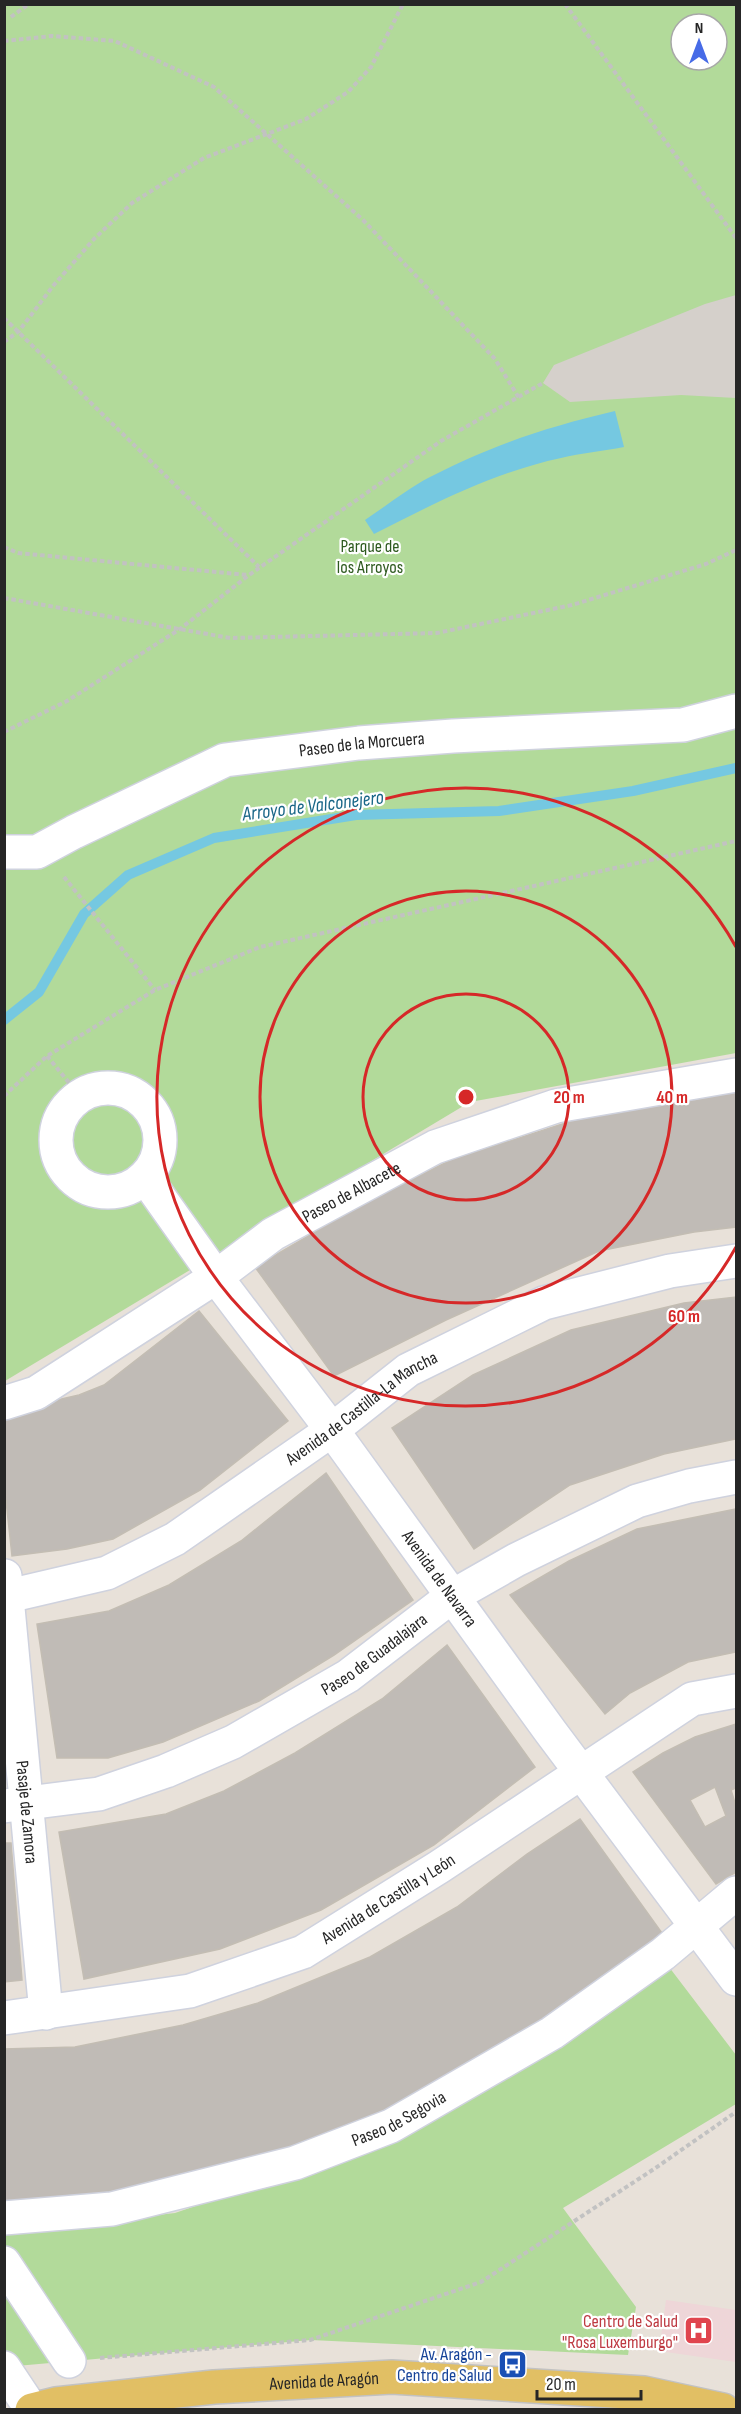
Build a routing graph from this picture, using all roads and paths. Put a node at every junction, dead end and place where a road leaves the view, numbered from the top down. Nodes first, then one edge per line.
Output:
1 (29, 4) edge
2 (403, 4) edge
3 (565, 4) edge
4 (11, 17) dead end
5 (4, 41) edge
6 (266, 132) junction
7 (736, 238) edge
8 (4, 318) edge
9 (19, 331) junction
10 (4, 342) edge
11 (543, 383) dead end
12 (519, 398) junction
13 (4, 548) edge
14 (736, 550) edge
15 (259, 567) junction
16 (249, 575) junction
17 (4, 598) edge
18 (180, 629) junction
19 (736, 711) edge
20 (4, 732) edge
21 (736, 841) edge
22 (4, 852) edge
23 (72, 884) dead end
24 (155, 990) junction
25 (47, 1056) junction
26 (736, 1075) edge
27 (4, 1096) edge
28 (80, 1096) junction
29 (145, 1177) junction
30 (736, 1261) edge
31 (216, 1277) junction
32 (4, 1403) edge
33 (332, 1430) junction
34 (736, 1477) edge
35 (5, 1589) edge
36 (451, 1597) junction
37 (736, 1691) edge
38 (581, 1773) junction
39 (15, 1805) edge
40 (736, 1893) edge
41 (697, 1926) junction
42 (736, 1980) edge
43 (46, 2013) junction
44 (4, 2019) edge
45 (736, 2112) edge
46 (4, 2218) edge
47 (4, 2263) edge
48 (69, 2361) joint
49 (4, 2368) edge
50 (32, 2409) edge
51 (723, 2409) edge

1 - 4 path
2 - 6 path
3 - 7 path
5 - 6 path
6 - 9 path
6 - 12 path
8 - 9 path
9 - 10 path
9 - 15 path
11 - 12 path
12 - 15 path
13 - 16 path
14 - 18 path
15 - 16 path
16 - 18 path
17 - 18 path
18 - 20 path
19 - 22 street, Paseo de la Morcuera
21 - 24 path
23 - 24 path
24 - 25 path
25 - 27 path
25 - 28 path
26 - 31 street, Paseo de Albacete
28 - 29 street
28 - 29 street
29 - 31 street, Avenida de Navarra
30 - 33 street, Avenida de Castilla-La Mancha
31 - 32 street, Paseo de Albacete
31 - 33 street, Avenida de Navarra
33 - 35 street, Avenida de Castilla-La Mancha
33 - 36 street, Avenida de Navarra
34 - 36 street, Paseo de Guadalajara
35 - 39 street, Pasaje de Zamora
36 - 38 street, Avenida de Navarra
36 - 39 street, Paseo de Guadalajara
37 - 38 street, Avenida de Castilla y León
38 - 41 street, Avenida de Navarra
38 - 43 street, Avenida de Castilla y León
39 - 43 street, Pasaje de Zamora
40 - 41 street, Paseo de Segovia
41 - 42 street, Avenida de Navarra
41 - 46 street, Paseo de Segovia
43 - 44 street, Avenida de Castilla y León
45 - 48 path
47 - 48 street
49 - 50 street
50 - 51 main road, Avenida de Aragón

